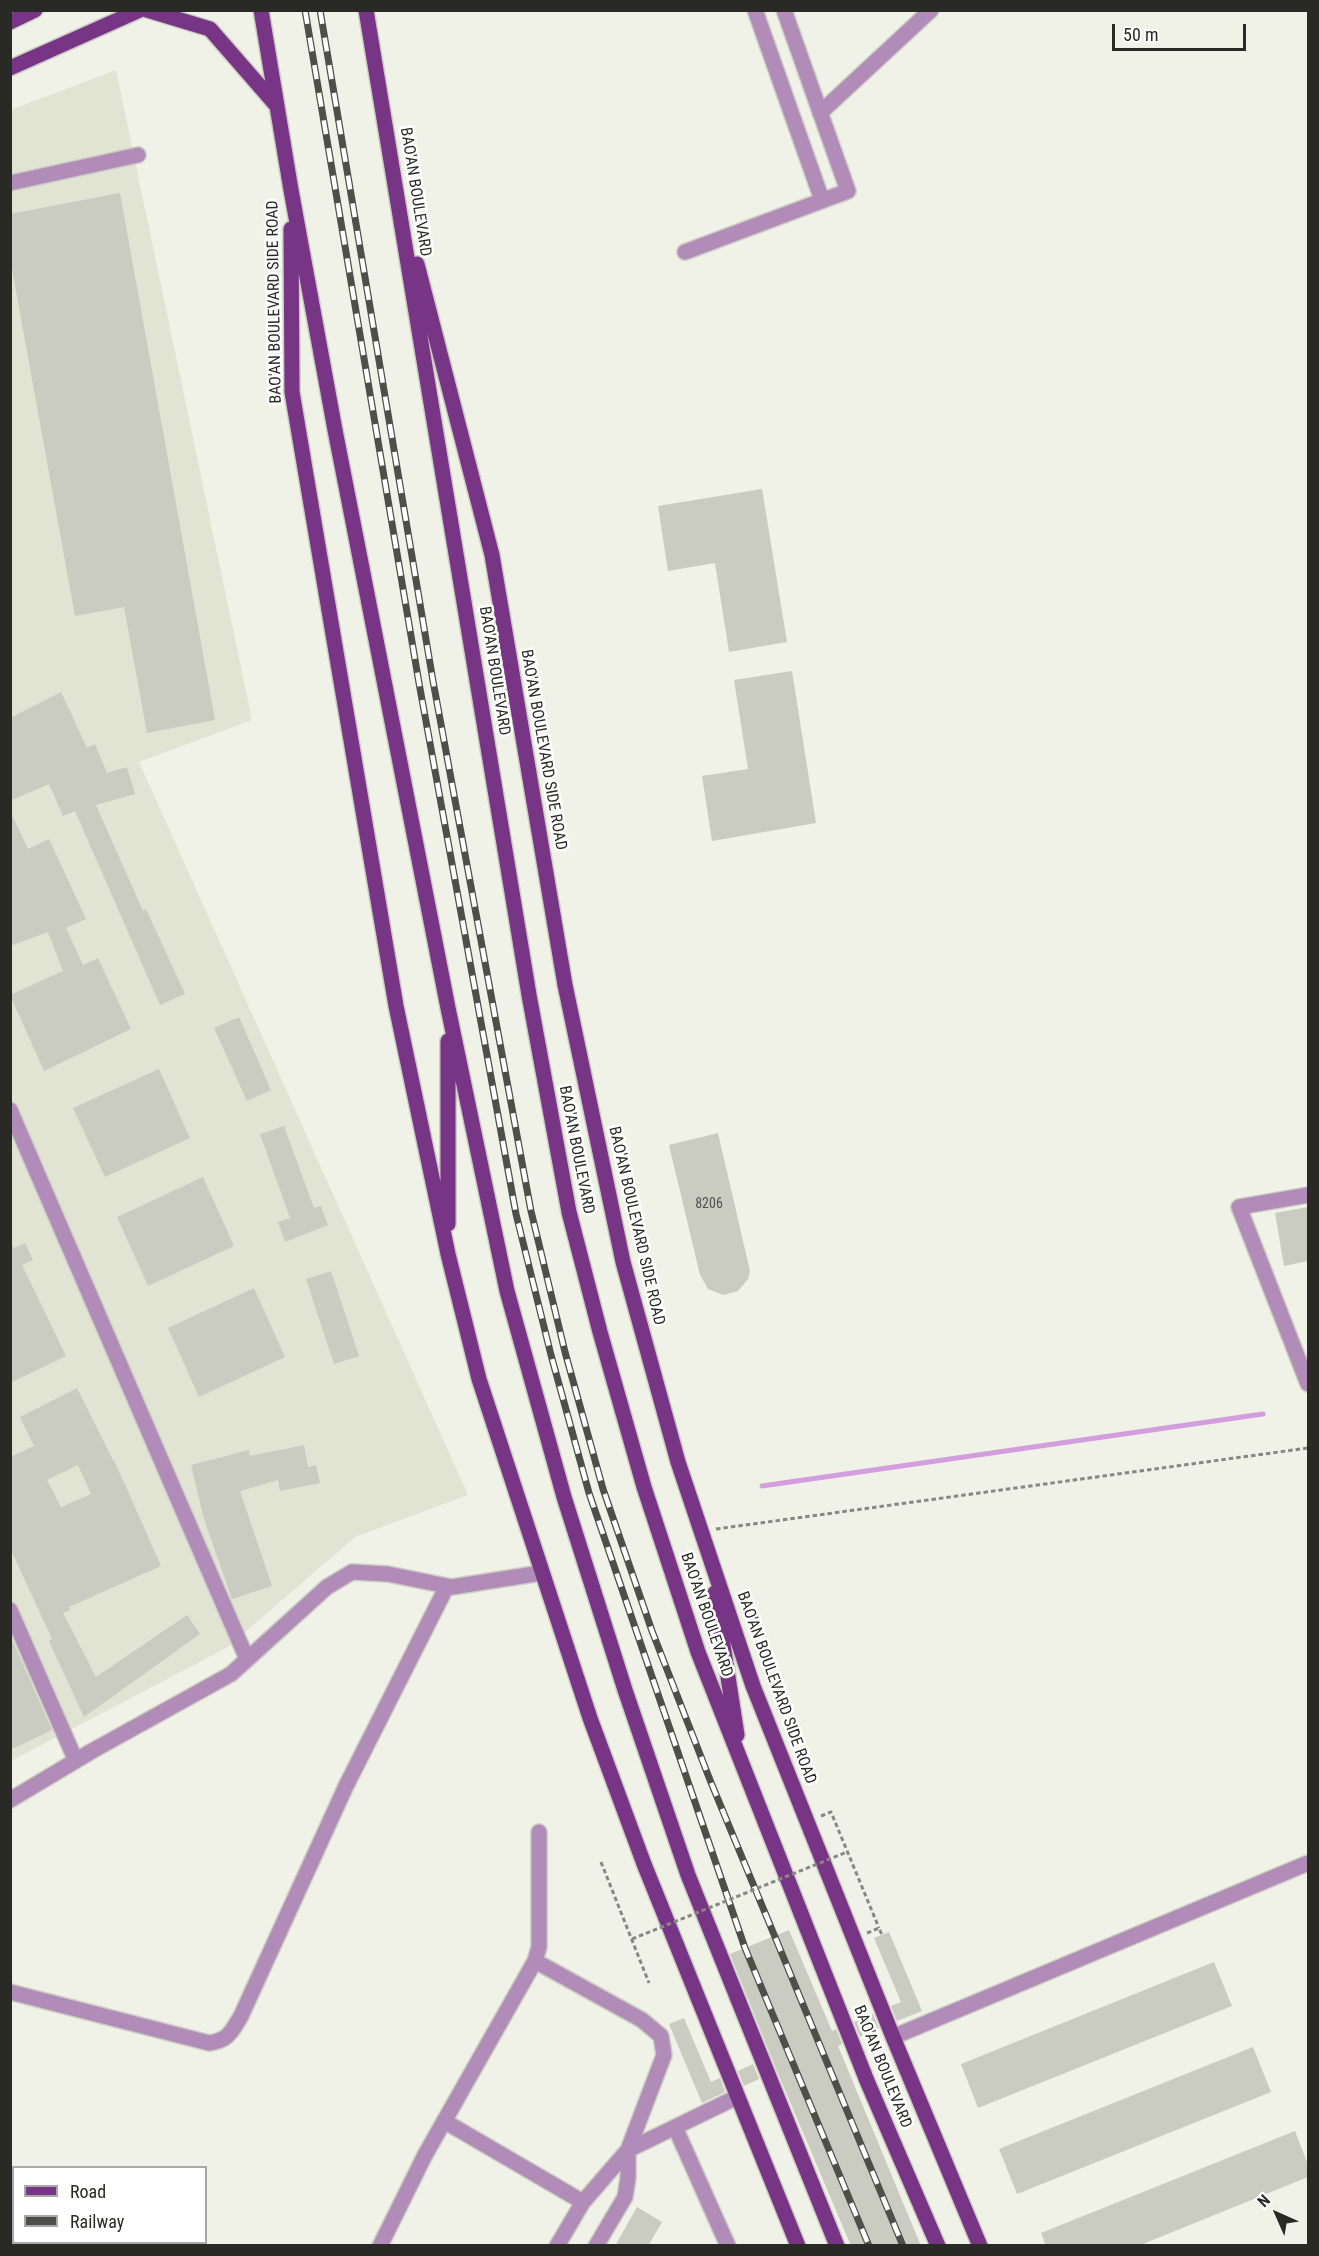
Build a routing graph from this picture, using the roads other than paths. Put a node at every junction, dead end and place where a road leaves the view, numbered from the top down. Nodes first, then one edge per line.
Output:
1 (35, 10) edge
2 (140, 10) edge
3 (147, 10) edge
4 (261, 10) edge
5 (366, 10) edge
6 (375, 10) edge
7 (755, 10) edge
8 (784, 10) edge
9 (932, 10) edge
10 (10, 22) edge
11 (369, 28) junction
12 (10, 68) edge
13 (277, 106) junction
14 (820, 113) junction
15 (138, 155) dead end
16 (394, 174) junction
17 (10, 183) edge
18 (291, 190) junction
19 (822, 200) junction
20 (685, 252) dead end
21 (448, 1008) junction
22 (10, 1110) edge
23 (1308, 1195) edge
24 (448, 1254) junction
25 (1308, 1384) edge
26 (708, 1551) junction
27 (541, 1573) junction
28 (447, 1586) junction
29 (10, 1610) edge
30 (247, 1659) junction
31 (76, 1761) junction
32 (742, 1768) junction
33 (10, 1800) edge
34 (539, 1832) dead end
35 (1308, 1863) edge
36 (535, 1961) junction
37 (10, 1992) edge
38 (893, 2037) junction
39 (737, 2097) junction
40 (444, 2121) junction
41 (675, 2127) junction
42 (628, 2150) junction
43 (583, 2202) junction
44 (380, 2246) edge
45 (557, 2246) edge
46 (596, 2246) edge
47 (728, 2246) edge
48 (798, 2246) edge
49 (837, 2246) edge
50 (938, 2246) edge
51 (980, 2246) edge

1 - 10 main road
2 - 12 main road
3 - 13 main road
4 - 13 main road
5 - 11 main road, BAO'AN BOULEVARD
6 - 11 street
7 - 19 street
8 - 14 street
9 - 14 street
11 - 16 main road, BAO'AN BOULEVARD
13 - 18 main road
14 - 19 street
15 - 17 street
16 - 26 main road, BAO'AN BOULEVARD SIDE ROAD
16 - 32 main road, BAO'AN BOULEVARD
18 - 21 main road
18 - 24 main road, BAO'AN BOULEVARD SIDE ROAD
19 - 20 street
21 - 24 main road
21 - 49 main road
22 - 30 street
23 - 25 street
24 - 27 main road, BAO'AN BOULEVARD SIDE ROAD
26 - 32 main road
26 - 38 main road, BAO'AN BOULEVARD SIDE ROAD
27 - 28 street
27 - 39 main road, BAO'AN BOULEVARD SIDE ROAD
28 - 30 street
28 - 37 street
29 - 31 street
30 - 31 street
31 - 33 street
32 - 50 main road, BAO'AN BOULEVARD
34 - 36 street
35 - 38 street
36 - 40 street
36 - 42 street
38 - 51 main road, BAO'AN BOULEVARD SIDE ROAD
39 - 41 street
39 - 48 main road, BAO'AN BOULEVARD SIDE ROAD
40 - 43 street
40 - 44 street
41 - 42 street
41 - 47 street
42 - 43 street
42 - 46 street
43 - 45 street

